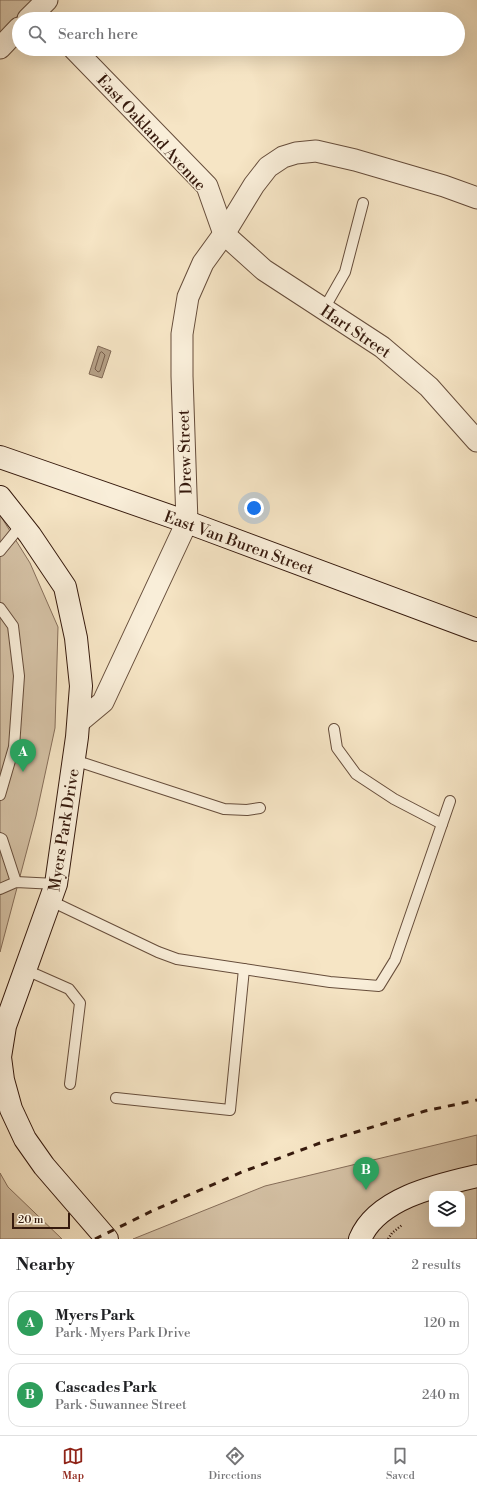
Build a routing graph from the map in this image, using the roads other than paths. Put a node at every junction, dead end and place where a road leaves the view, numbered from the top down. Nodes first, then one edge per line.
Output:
1 (12, 35) edge
2 (0, 48) edge
3 (81, 56) edge
4 (477, 198) edge
5 (363, 203) dead end
6 (224, 234) junction
7 (324, 309) junction
8 (477, 441) edge
9 (0, 458) edge
10 (0, 497) edge
11 (187, 522) junction
12 (22, 524) junction
13 (0, 551) edge
14 (0, 608) edge
15 (477, 630) edge
16 (79, 722) junction
17 (334, 729) dead end
18 (74, 760) junction
19 (0, 794) edge
20 (450, 802) dead end
21 (260, 808) dead end
22 (442, 824) junction
23 (0, 838) edge
24 (16, 882) junction
25 (0, 889) edge
26 (54, 892) junction
27 (244, 969) junction
28 (26, 970) junction
29 (70, 1084) dead end
30 (116, 1098) dead end
31 (477, 1176) edge
32 (107, 1239) edge
33 (360, 1239) edge

1 - 2 street
3 - 6 street, East Oakland Avenue
4 - 6 street
5 - 7 lane
6 - 7 street, Hart Street
6 - 11 street, Drew Street
7 - 8 street, Hart Street
9 - 11 street, East Van Buren Street
10 - 12 street, Myers Park Drive
11 - 15 street, East Van Buren Street
11 - 16 street, Drew Street
12 - 13 lane
12 - 16 street, Myers Park Drive
14 - 19 lane
16 - 18 street, Myers Park Drive
17 - 22 lane
18 - 21 lane
18 - 26 street, Myers Park Drive
20 - 22 lane
22 - 27 lane
23 - 24 lane
24 - 25 lane
24 - 26 lane
26 - 27 lane
26 - 28 street, Myers Park Drive
27 - 30 lane
28 - 29 lane
28 - 32 street, Myers Park Drive
31 - 33 street

